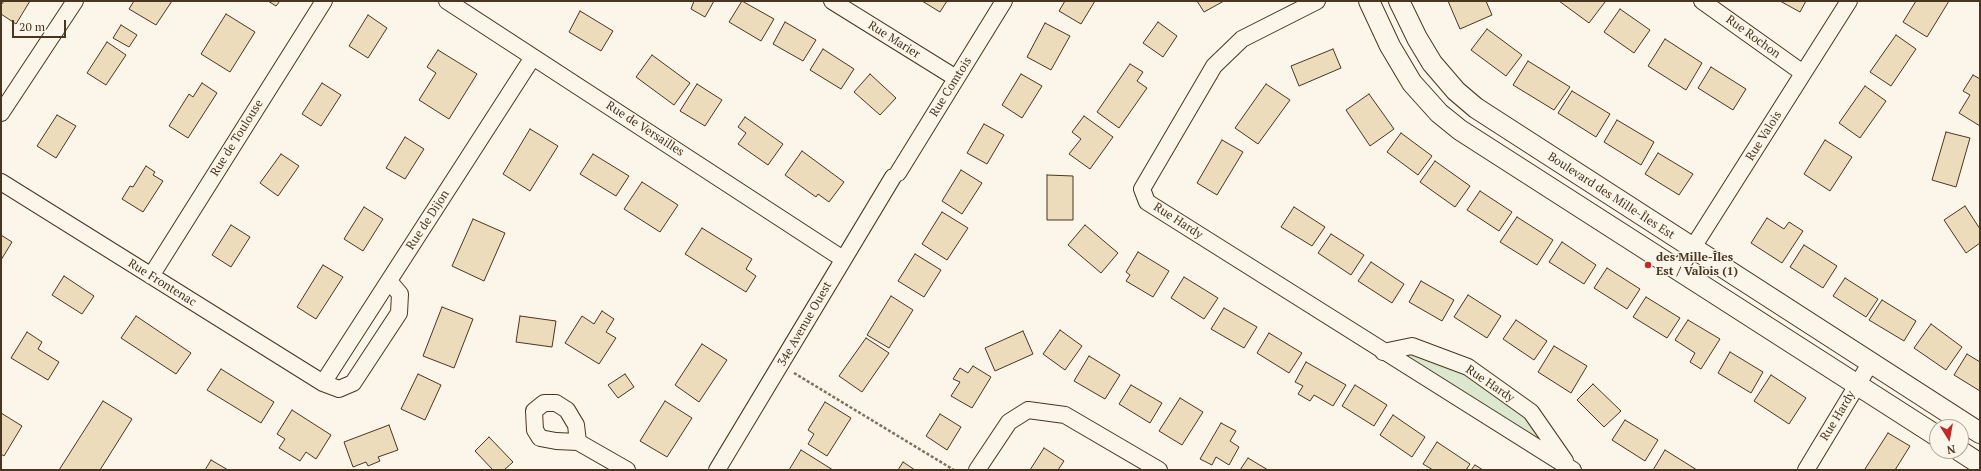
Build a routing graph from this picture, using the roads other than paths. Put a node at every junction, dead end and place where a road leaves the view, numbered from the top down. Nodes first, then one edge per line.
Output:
1 (75, 1) edge
2 (324, 1) edge
3 (447, 1) edge
4 (832, 1) edge
5 (1004, 1) edge
6 (1317, 1) edge
7 (1369, 1) edge
8 (1399, 1) edge
9 (1702, 1) edge
10 (1849, 1) edge
11 (534, 57) junction
12 (1803, 73) junction
13 (956, 78) junction
14 (1, 113) edge
15 (896, 175) joint
16 (1, 182) edge
17 (1693, 249) junction
18 (843, 258) junction
19 (1678, 271) junction
20 (151, 276) junction
21 (389, 281) junction
22 (1383, 352) junction
23 (1871, 362) junction
24 (323, 383) junction
25 (1856, 385) junction
26 (1929, 431) edge
27 (1980, 433) edge
28 (578, 442) dead end
29 (1969, 457) edge
30 (1980, 464) edge
31 (1571, 468) edge
32 (628, 470) edge
33 (717, 470) edge
34 (977, 470) edge
35 (1158, 470) edge
36 (1806, 470) edge

1 - 14 street
2 - 20 street, Rue de Toulouse
3 - 11 street, Rue de Versailles
4 - 13 street, Rue Marier
5 - 13 street, Rue Comtois
6 - 22 street, Rue Hardy
7 - 19 street
8 - 17 street, Boulevard des Mille-Îles Est
9 - 12 street, Rue Rochon
10 - 12 street, Rue Valois
11 - 18 street, Rue de Versailles
11 - 21 street, Rue de Dijon
12 - 17 street, Rue Valois
13 - 15 street, Rue Comtois
15 - 18 street, 34e Avenue Ouest
16 - 20 street, Rue Frontenac
17 - 19 street, Rue Valois
17 - 23 street, Boulevard des Mille-Îles Est
18 - 33 street, 34e Avenue Ouest
19 - 25 street
20 - 24 street, Rue Frontenac
21 - 24 street, Rue de Dijon
21 - 24 street, Rue Frontenac
22 - 31 street, Rue Hardy
22 - 31 street, Rue Hardy
23 - 25 street, Rue Hardy
23 - 27 street, Boulevard des Mille-Îles Est
25 - 26 street
25 - 36 street, Rue Hardy
28 - 32 street
29 - 30 street
34 - 35 street

